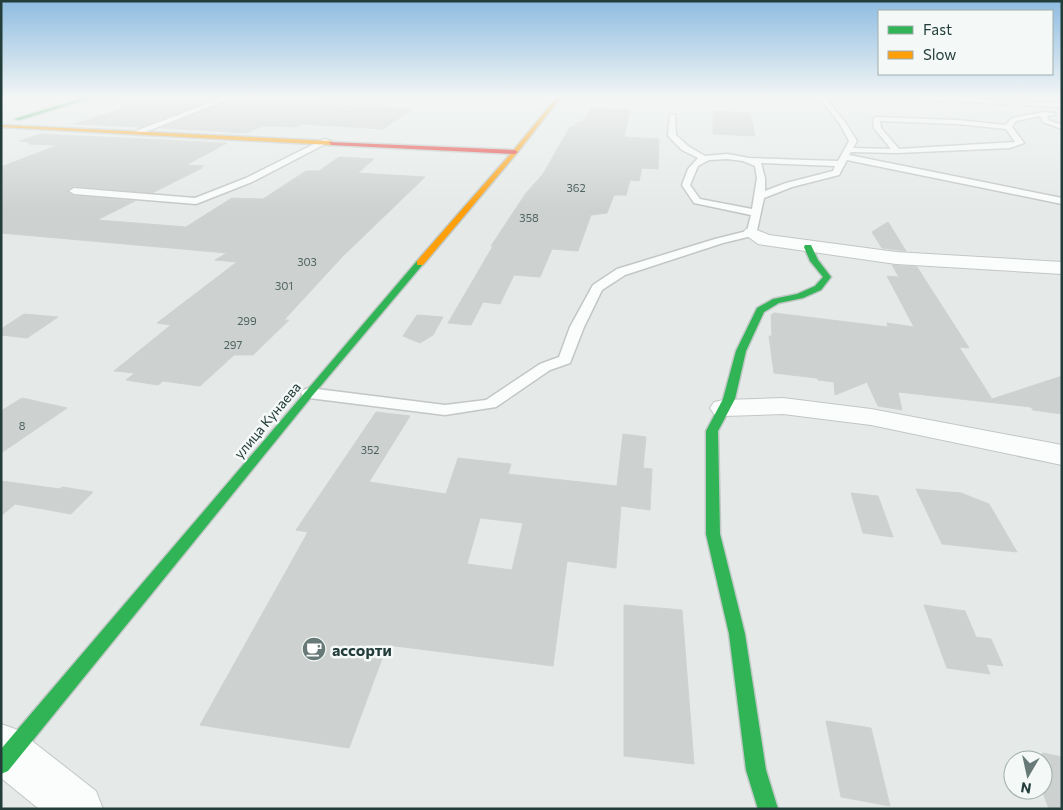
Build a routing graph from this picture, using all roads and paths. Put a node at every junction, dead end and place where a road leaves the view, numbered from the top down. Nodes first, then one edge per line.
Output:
1 (196, 135) edge
2 (529, 135) edge
3 (672, 135) edge
4 (850, 135) edge
5 (884, 135) edge
6 (1014, 135) edge
7 (327, 141) junction
8 (897, 150) junction
9 (515, 152) junction
10 (845, 157) junction
11 (703, 158) junction
12 (751, 160) junction
13 (74, 192) dead end
14 (760, 196) junction
15 (1062, 201) edge
16 (755, 213) junction
17 (752, 233) junction
18 (808, 248) junction
19 (1062, 268) edge
20 (309, 394) junction
21 (724, 408) junction
22 (1062, 455) edge
23 (4, 754) edge
24 (78, 809) edge
25 (768, 809) edge

1 - 7 street
2 - 9 street, улица Кунаева
3 - 11 lane
4 - 10 lane
5 - 8 lane
6 - 8 lane
7 - 9 street
7 - 13 lane
8 - 10 lane
9 - 20 street, улица Кунаева
10 - 12 lane
10 - 14 lane
10 - 15 lane
11 - 12 lane
11 - 16 lane
12 - 14 lane
14 - 16 lane
16 - 17 lane
17 - 18 street
17 - 20 lane
18 - 19 street
18 - 21 street
20 - 23 street, улица Кунаева
21 - 22 street
21 - 25 street
23 - 24 street

